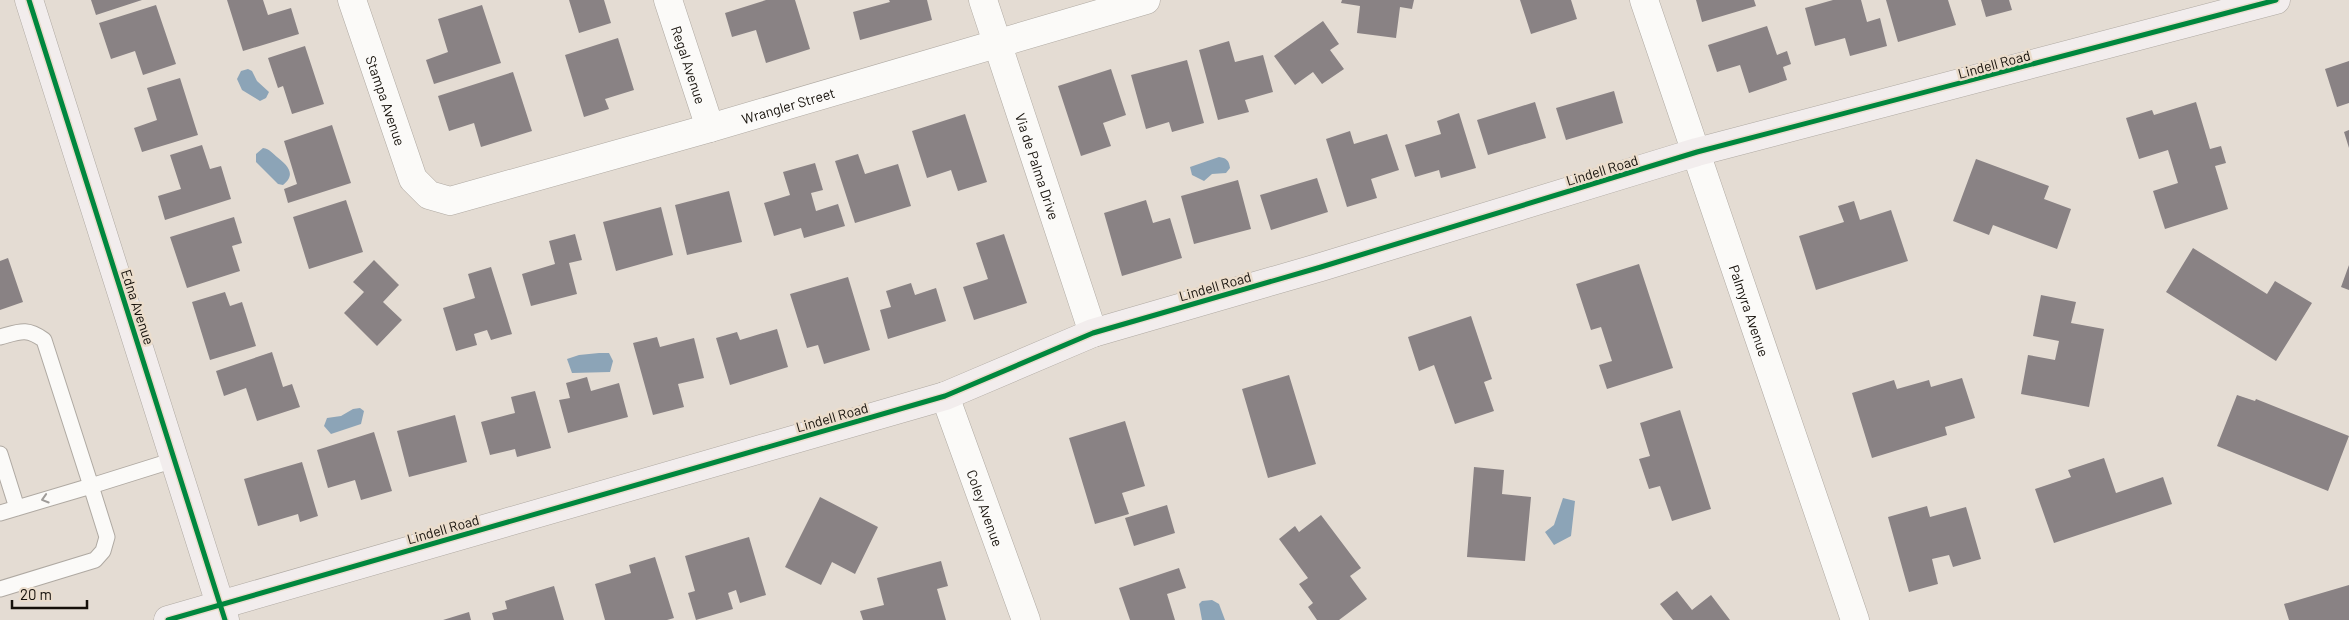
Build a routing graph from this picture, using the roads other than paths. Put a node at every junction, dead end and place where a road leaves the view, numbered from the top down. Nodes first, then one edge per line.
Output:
1 (29, 0) edge
2 (352, 0) edge
3 (668, 0) edge
4 (983, 0) edge
5 (1146, 0) edge
6 (1644, 0) edge
7 (2276, 0) edge
8 (998, 44) junction
9 (710, 128) junction
10 (1697, 152) junction
11 (429, 195) joint
12 (1094, 333) junction
13 (0, 338) edge
14 (945, 396) junction
15 (0, 454) edge
16 (174, 460) junction
17 (91, 486) junction
18 (17, 508) junction
19 (0, 513) edge
20 (0, 589) edge
21 (223, 612) edge
22 (168, 620) edge
23 (1026, 620) edge
24 (1855, 620) edge

1 - 16 street, Edna Avenue
2 - 11 street, Stampa Avenue
3 - 9 street, Regal Avenue
4 - 8 street, Via de Palma Drive
5 - 8 street, Wrangler Street
6 - 10 street, Palmyra Avenue
7 - 10 street, Lindell Road
8 - 9 street, Wrangler Street
8 - 12 street, Via de Palma Drive
9 - 11 street, Wrangler Street
10 - 12 street, Lindell Road
10 - 24 street, Palmyra Avenue
12 - 14 street, Lindell Road
13 - 17 lane
14 - 21 street, Lindell Road
14 - 23 street, Coley Avenue
15 - 18 lane
16 - 17 lane
16 - 21 street, Edna Avenue
17 -> 18 lane
17 - 20 lane
18 - 19 lane
21 - 22 street, Lindell Road

